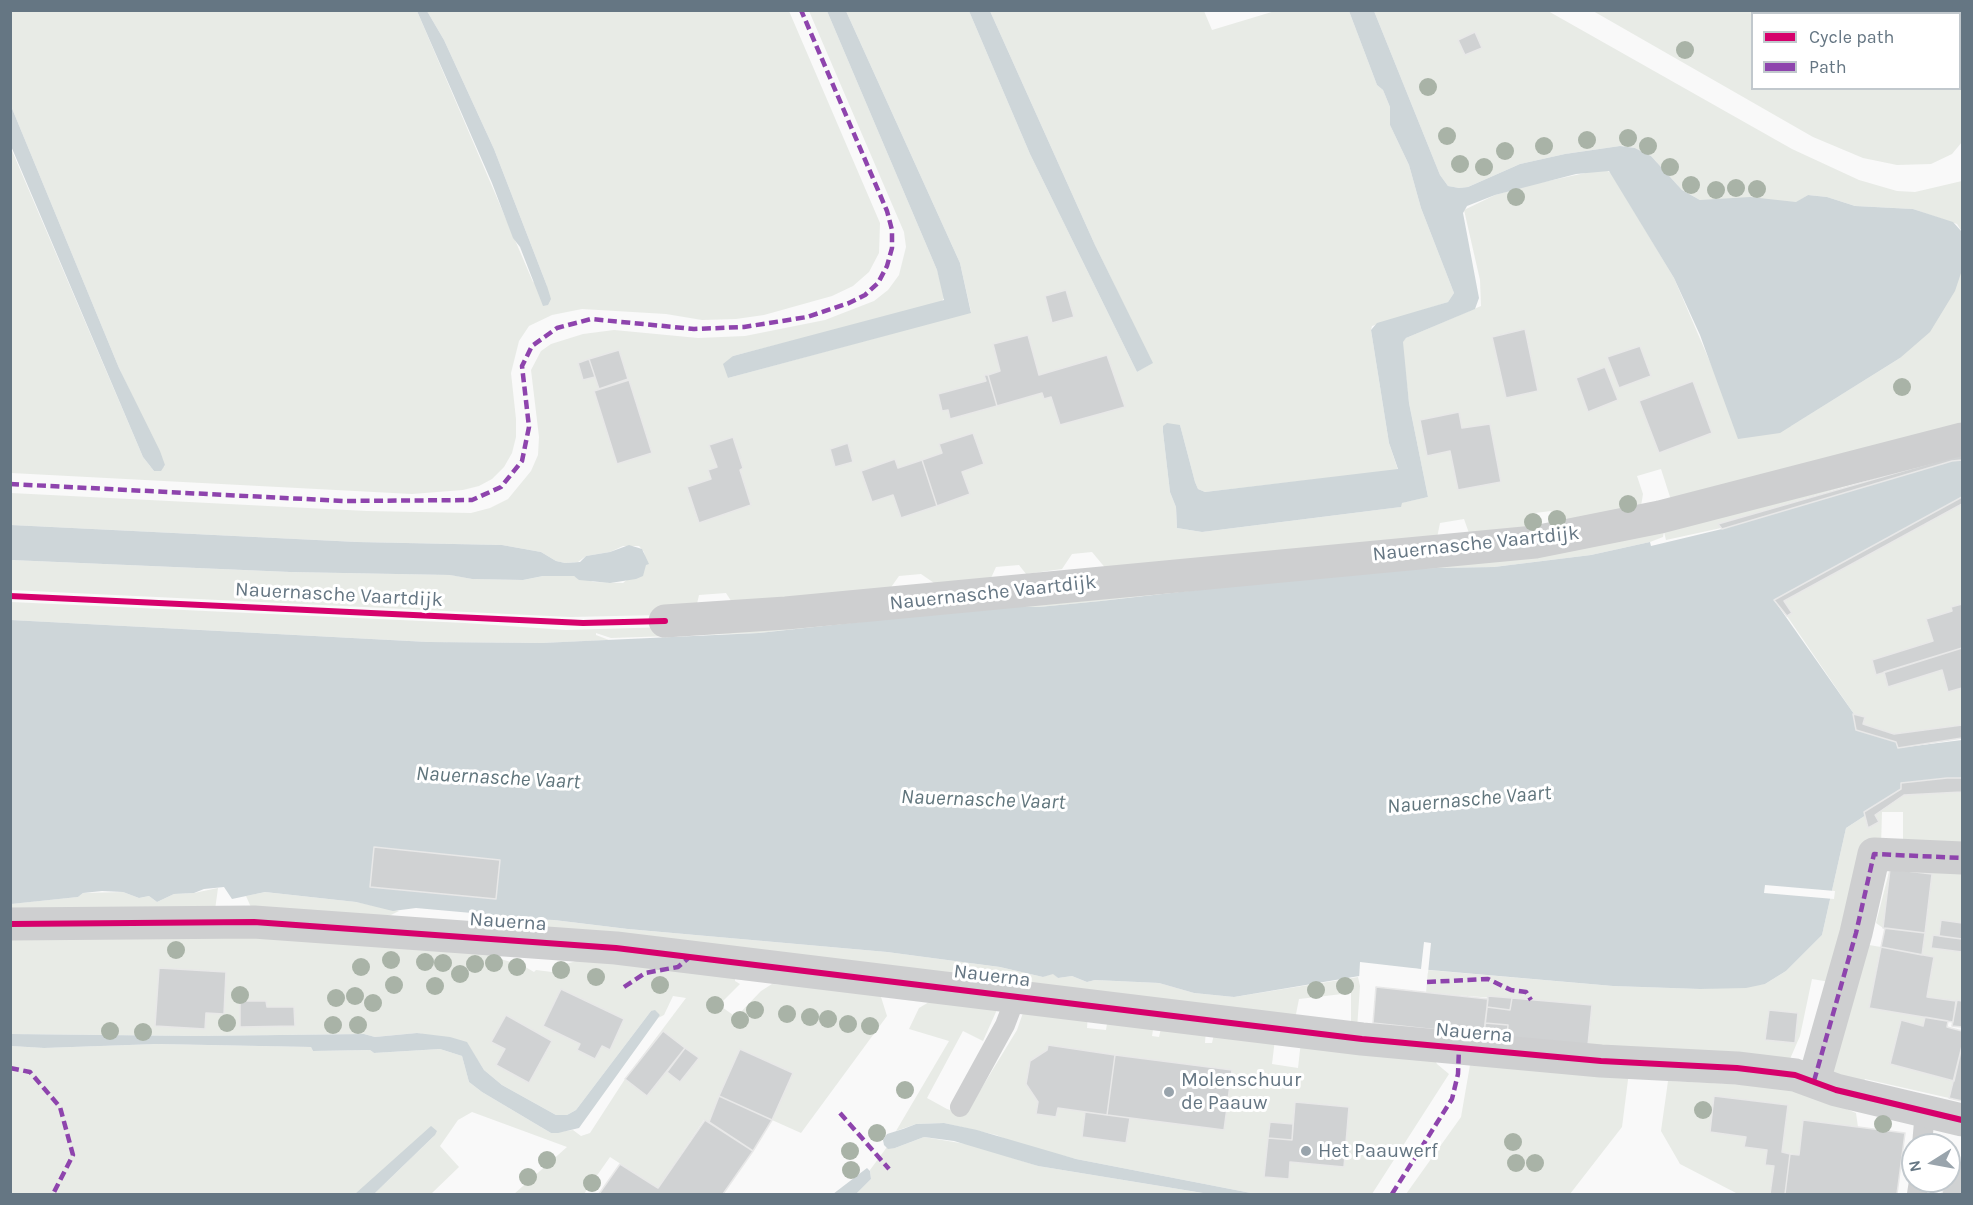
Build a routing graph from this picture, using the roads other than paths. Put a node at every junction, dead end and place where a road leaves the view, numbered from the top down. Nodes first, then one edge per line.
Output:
1 (1962, 439) edge
2 (665, 621) dead end
3 (1962, 858) edge
4 (10, 924) edge
5 (1013, 995) junction
6 (1814, 1081) junction
7 (960, 1107) dead end
8 (1925, 1111) junction
9 (1962, 1120) edge
10 (1923, 1133) edge

1 - 2 street, Nauernasche Vaartdijk
3 - 6 street
4 - 5 street, Nauerna
5 - 6 street, Nauerna
5 - 7 lane
6 - 8 street, Nauerna
8 - 9 street, Nauerna
8 - 10 lane

